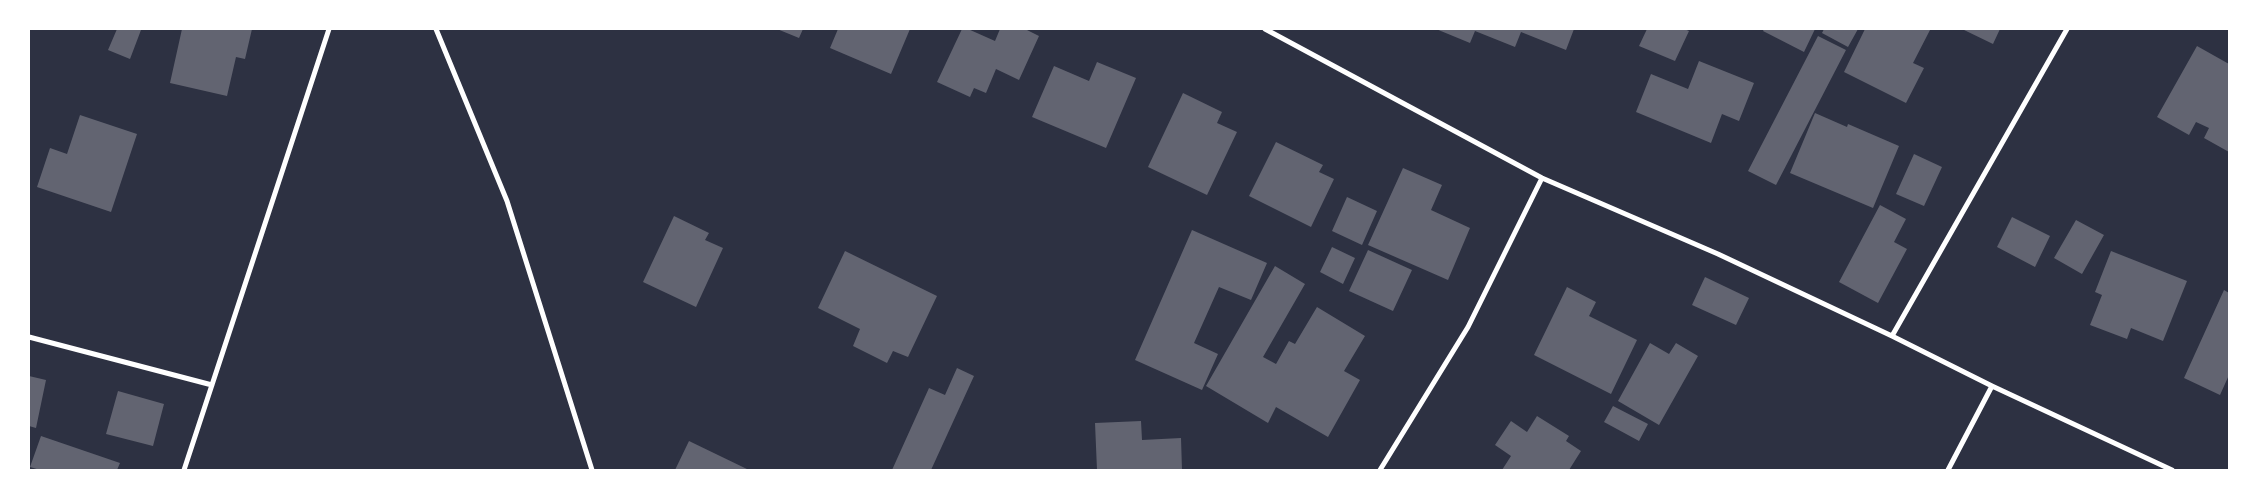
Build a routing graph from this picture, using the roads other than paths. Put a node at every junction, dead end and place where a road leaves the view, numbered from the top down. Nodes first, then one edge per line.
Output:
1 (329, 29) edge
2 (436, 29) edge
3 (1265, 29) edge
4 (2067, 29) edge
5 (1542, 178) junction
6 (1892, 336) junction
7 (29, 337) edge
8 (212, 385) junction
9 (1992, 386) junction
10 (184, 470) edge
11 (592, 470) edge
12 (1380, 470) edge
13 (1948, 470) edge
14 (2172, 470) edge

1 - 8 street
2 - 11 street
3 - 5 street
4 - 6 street
5 - 6 street
5 - 12 street
6 - 9 street
7 - 8 street
8 - 10 street
9 - 13 street
9 - 14 street

